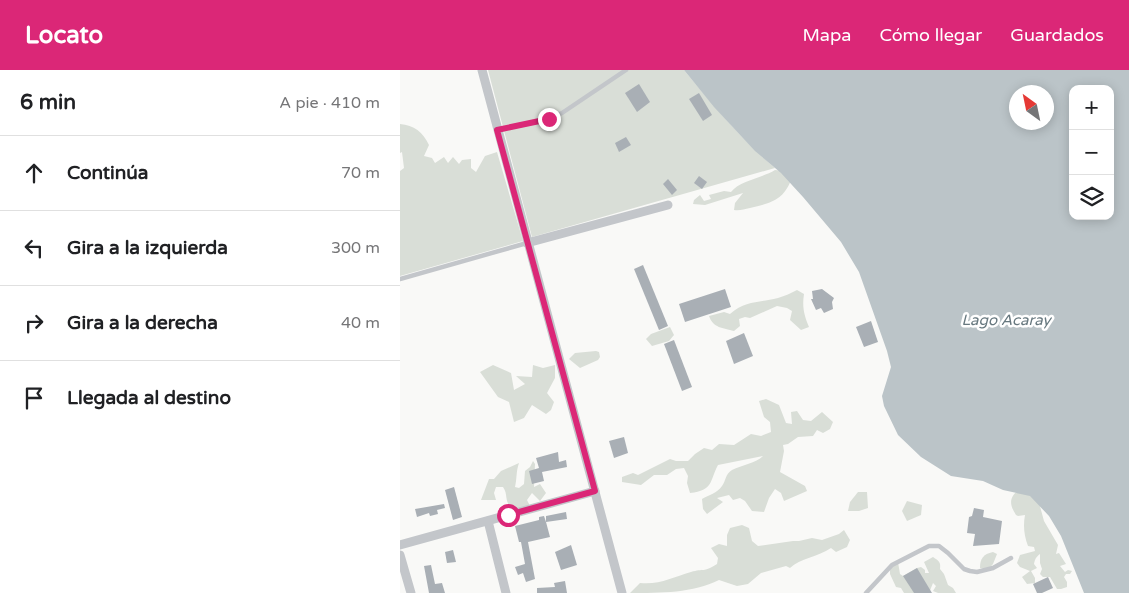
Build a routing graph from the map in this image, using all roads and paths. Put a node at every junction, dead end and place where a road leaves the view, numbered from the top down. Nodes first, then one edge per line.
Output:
1 (482, 70) edge
2 (626, 70) edge
3 (497, 130) junction
4 (668, 205) dead end
5 (527, 243) junction
6 (400, 279) edge
7 (595, 491) junction
8 (488, 521) junction
9 (400, 545) edge
10 (400, 555) edge
11 (1011, 558) dead end
12 (411, 593) edge
13 (506, 593) edge
14 (622, 593) edge
15 (866, 593) edge

1 - 3 street
2 - 3 lane
3 - 5 street
4 - 5 street
5 - 6 lane
5 - 7 street
7 - 8 street
7 - 14 street
8 - 9 street
8 - 13 street
10 - 12 street
11 - 15 lane

